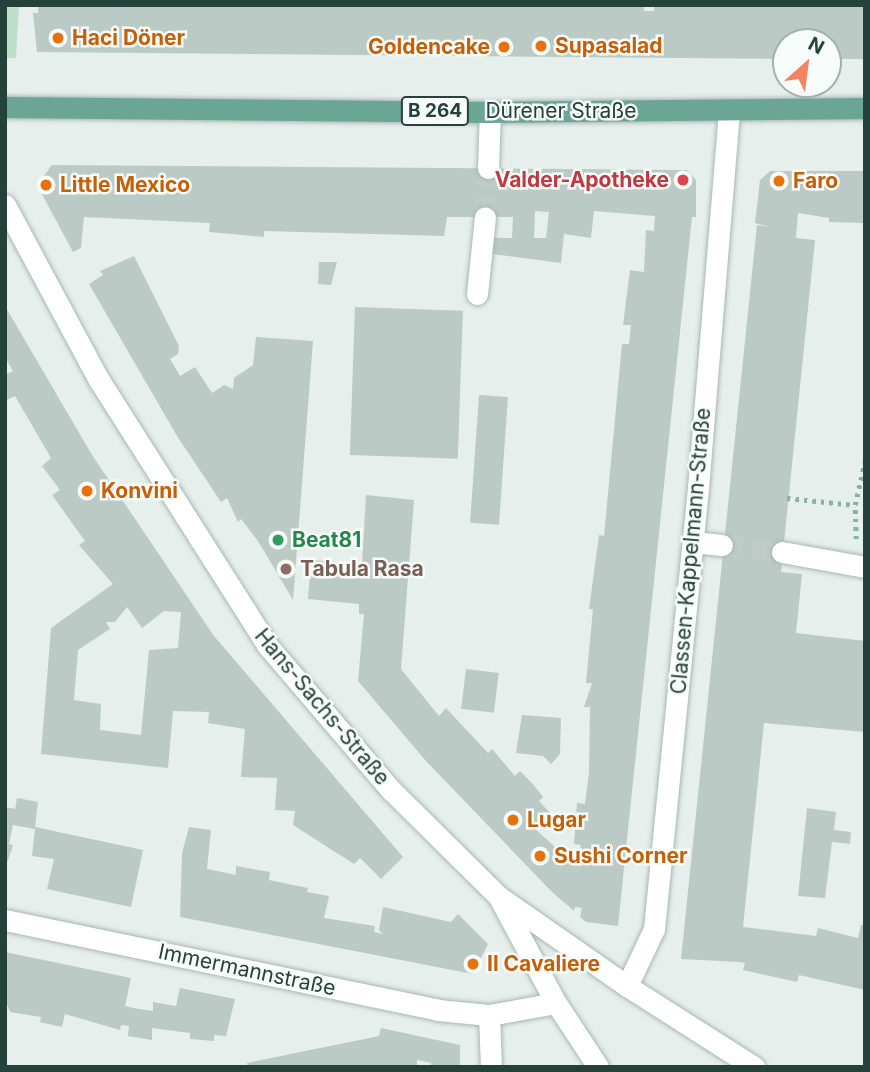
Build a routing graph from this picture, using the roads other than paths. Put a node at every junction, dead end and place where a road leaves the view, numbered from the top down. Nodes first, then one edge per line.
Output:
1 (5, 107) edge
2 (865, 108) edge
3 (729, 110) junction
4 (490, 112) junction
5 (488, 168) tunnel mouth
6 (6, 206) edge
7 (485, 217) tunnel mouth
8 (477, 294) dead end
9 (692, 542) junction
10 (722, 545) tunnel mouth
11 (782, 552) tunnel mouth
12 (857, 565) edge
13 (498, 896) junction
14 (5, 920) edge
15 (627, 986) junction
16 (556, 1003) junction
17 (489, 1015) junction
18 (491, 1067) edge
19 (598, 1067) edge
20 (754, 1067) edge

1 - 4 main road, Dürener Straße / B 264
2 - 3 main road, Dürener Straße / B 264
3 - 4 main road, Dürener Straße / B 264
3 - 9 street, Classen-Kappelmann-Straße
4 - 5 street
6 - 13 street, Hans-Sachs-Straße
7 - 8 street
9 - 10 street
9 - 15 street, Classen-Kappelmann-Straße
11 - 12 street
13 - 15 street, Hans-Sachs-Straße
13 - 16 street, Hans-Sachs-Straße
14 - 17 street, Immermannstraße
15 - 20 street, Hans-Sachs-Straße
16 - 17 street, Immermannstraße
16 - 19 street, Hans-Sachs-Straße
17 - 18 street

